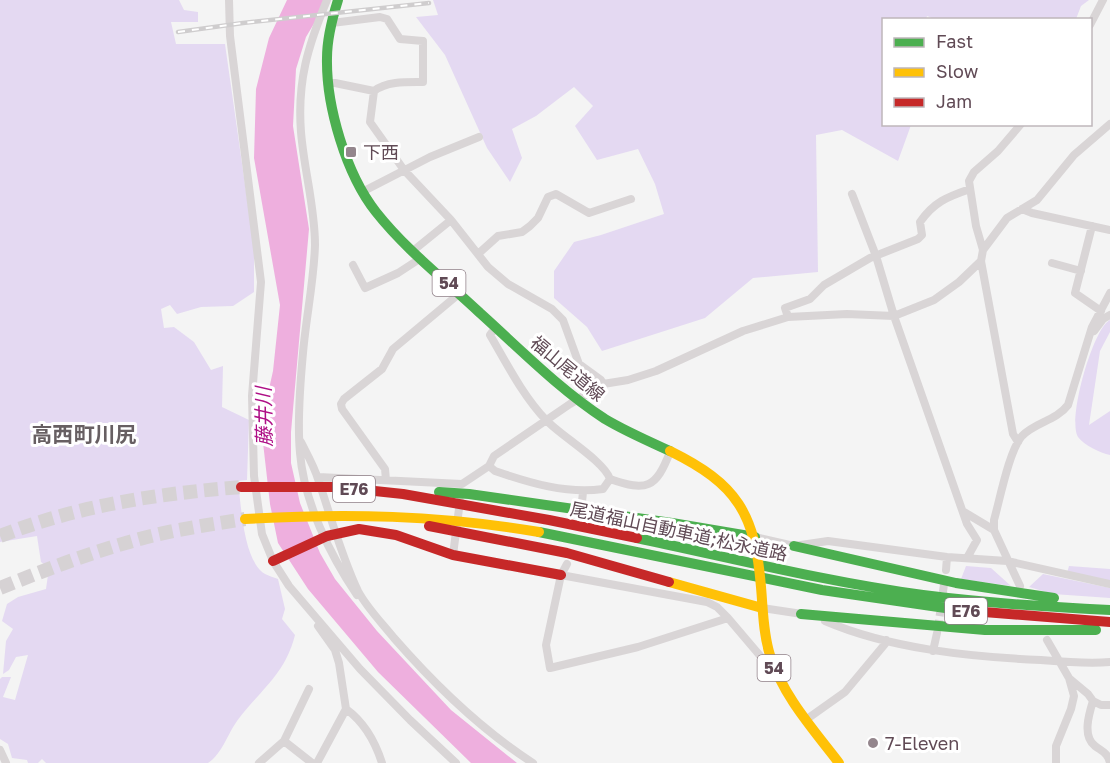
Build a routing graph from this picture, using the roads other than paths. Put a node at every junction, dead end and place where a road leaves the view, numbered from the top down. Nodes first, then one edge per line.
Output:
1 (229, 0) edge
2 (327, 0) edge
3 (338, 0) edge
4 (1103, 0) edge
5 (1092, 21) edge
6 (332, 23) junction
7 (327, 83) junction
8 (374, 91) junction
9 (1110, 124) edge
10 (1019, 126) edge
11 (480, 137) dead end
12 (404, 170) junction
13 (970, 189) junction
14 (362, 192) junction
15 (852, 194) dead end
16 (631, 199) dead end
17 (1022, 209) junction
18 (451, 220) junction
19 (1092, 226) junction
20 (1110, 230) edge
21 (983, 250) junction
22 (418, 254) junction
23 (478, 254) junction
24 (876, 256) junction
25 (981, 261) junction
26 (1052, 263) dead end
27 (353, 265) dead end
28 (1081, 271) junction
29 (460, 293) junction
30 (1110, 293) edge
31 (1101, 311) junction
32 (1110, 315) edge
33 (894, 316) junction
34 (788, 317) junction
35 (496, 327) junction
36 (1089, 335) junction
37 (603, 384) junction
38 (577, 400) junction
39 (546, 420) junction
40 (300, 440) junction
41 (1018, 442) junction
42 (670, 452) junction
43 (489, 466) junction
44 (318, 477) junction
45 (610, 479) junction
46 (386, 480) junction
47 (241, 487) tunnel mouth
48 (583, 492) junction
49 (466, 494) junction
50 (582, 502) dead end
51 (964, 512) junction
52 (245, 519) tunnel mouth
53 (464, 526) junction
54 (994, 530) junction
55 (755, 537) junction
56 (794, 546) junction
57 (453, 555) junction
58 (947, 556) junction
59 (698, 558) junction
60 (967, 558) junction
61 (273, 561) junction
62 (1007, 561) junction
63 (567, 564) dead end
64 (946, 570) tunnel mouth
65 (561, 575) junction
66 (1110, 584) edge
67 (289, 586) junction
68 (1020, 586) dead end
69 (359, 593) junction
70 (1110, 603) edge
71 (762, 608) junction
72 (1110, 610) edge
73 (801, 614) junction
74 (728, 618) junction
75 (1110, 622) edge
76 (1110, 629) edge
77 (937, 633) tunnel mouth
78 (886, 640) junction
79 (1047, 640) dead end
80 (933, 651) junction
81 (1058, 661) junction
82 (1110, 662) edge
83 (777, 675) junction
84 (1069, 678) junction
85 (309, 689) dead end
86 (1074, 696) junction
87 (1090, 698) junction
88 (1110, 705) edge
89 (346, 709) junction
90 (807, 719) junction
91 (284, 741) junction
92 (0, 750) edge
93 (6, 763) edge
94 (259, 763) edge
95 (312, 763) edge
96 (317, 763) edge
97 (382, 763) edge
98 (456, 763) edge
99 (533, 763) edge
100 (839, 763) edge
101 (1056, 763) edge
102 (1110, 763) edge

1 - 61 street
2 - 40 street
3 - 6 main road, 福山尾道線 / 54
4 - 5 street
6 - 7 main road, 福山尾道線 / 54
6 - 8 street
7 - 8 street
7 - 14 main road, 福山尾道線 / 54
8 - 12 street
9 - 17 street
10 - 13 street
11 - 12 street
12 - 14 street
12 - 18 street
13 - 21 street
13 - 24 street
14 - 22 main road, 福山尾道線 / 54
15 - 24 street
16 - 23 street
17 - 19 street
17 - 21 street
18 - 22 street
18 - 23 street
19 - 20 street
19 - 28 street
21 - 25 street
22 - 27 street
22 - 29 main road, 福山尾道線 / 54
23 - 37 street
24 - 33 street
24 - 34 street
25 - 33 street
25 - 41 street
26 - 28 street
28 - 31 street
29 - 35 main road, 福山尾道線 / 54
29 - 46 street
30 - 31 street
31 - 36 street
32 - 36 street
33 - 34 street
33 - 51 street
34 - 37 street
35 - 38 main road, 福山尾道線 / 54
35 - 39 street
36 - 41 street
37 - 38 street
38 - 39 street
38 - 42 main road, 福山尾道線 / 54
39 - 43 street
39 - 45 street
40 - 44 street
40 - 69 street
41 - 54 street
42 - 45 street
42 - 55 main road, 福山尾道線 / 54
43 - 48 street
43 - 49 street
44 - 46 street
44 - 69 street
45 - 48 street
46 - 49 street
47 - 49 main road, 尾道福山自動車道;松永道路 / E76
48 - 50 street
49 - 55 main road
49 - 57 street
49 - 59 main road, 尾道福山自動車道;松永道路 / E76
51 - 54 street
51 - 60 street
52 - 53 main road, 尾道福山自動車道;松永道路 / E76
53 - 59 main road, 尾道福山自動車道;松永道路 / E76
53 - 71 main road
54 - 62 street
55 - 56 street
55 - 71 main road, 福山尾道線 / 54
56 - 58 street
56 - 70 main road
57 - 61 main road
57 - 65 main road
58 - 60 street
58 - 64 street
59 - 72 main road, 尾道福山自動車道;松永道路 / E76
59 - 75 main road, 尾道福山自動車道;松永道路 / E76
60 - 62 street
61 - 67 street
62 - 66 street
62 - 68 street
63 - 65 street
65 - 74 street
65 - 74 street
67 - 89 street
67 - 98 street
69 - 99 street
71 - 73 street
71 - 83 main road, 福山尾道線 / 54
73 - 76 main road
73 - 78 street
74 - 83 street
77 - 80 street
78 - 80 street
78 - 90 street
79 - 81 street
80 - 81 street
81 - 82 street
81 - 84 street
83 - 90 main road, 福山尾道線 / 54
84 - 86 street
84 - 87 street
85 - 91 street
86 - 87 street
86 - 101 street
87 - 88 street
87 - 102 street
89 - 96 street
89 - 97 street
90 - 100 main road, 福山尾道線 / 54
91 - 94 street
91 - 95 street
92 - 93 street

